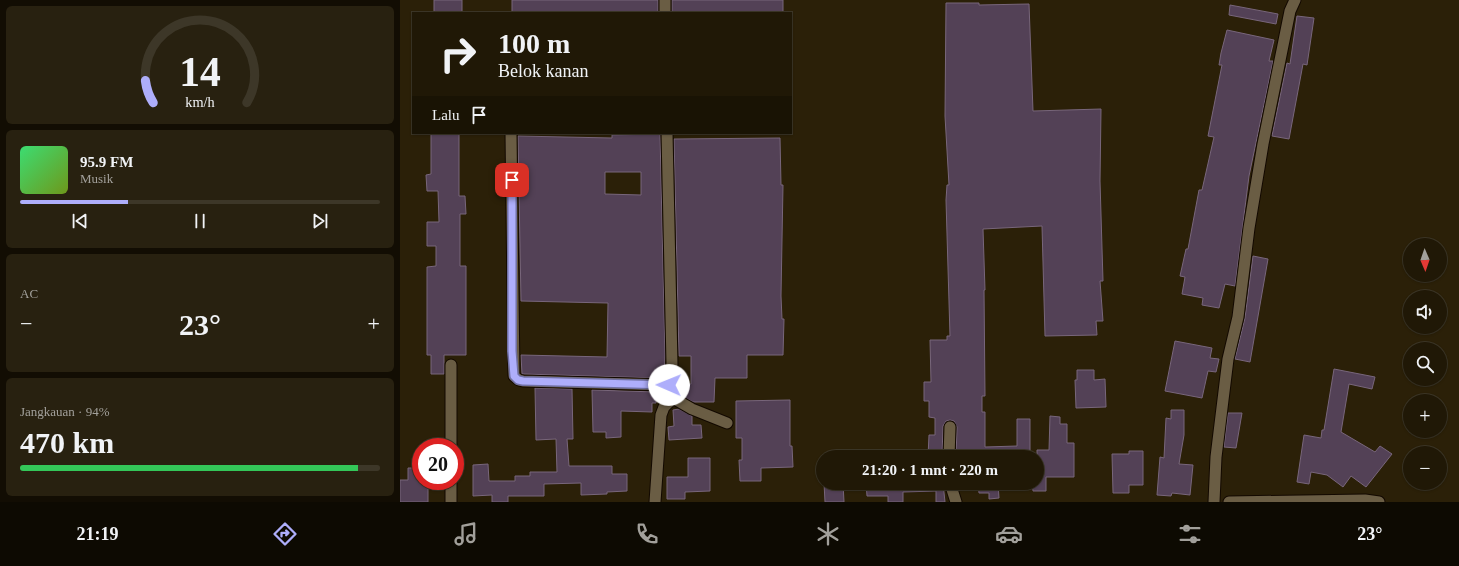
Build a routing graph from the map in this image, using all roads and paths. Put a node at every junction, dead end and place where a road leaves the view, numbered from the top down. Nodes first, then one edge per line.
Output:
1 (665, 0) edge
2 (1295, 0) edge
3 (665, 12) edge
4 (511, 134) edge
5 (667, 134) edge
6 (451, 365) dead end
7 (669, 385) junction
8 (673, 398) junction
9 (727, 423) dead end
10 (950, 427) dead end
11 (451, 438) edge
12 (949, 450) edge
13 (451, 490) edge
14 (952, 490) edge
15 (450, 502) edge
16 (655, 502) edge
17 (956, 502) edge
18 (1214, 502) edge
19 (1229, 502) edge
20 (1379, 502) edge

1 - 3 street
2 - 18 street
4 - 7 street
5 - 7 street
6 - 11 street
7 - 8 street
8 - 9 street
8 - 16 street
10 - 12 street
13 - 15 street
14 - 17 street
19 - 20 street

